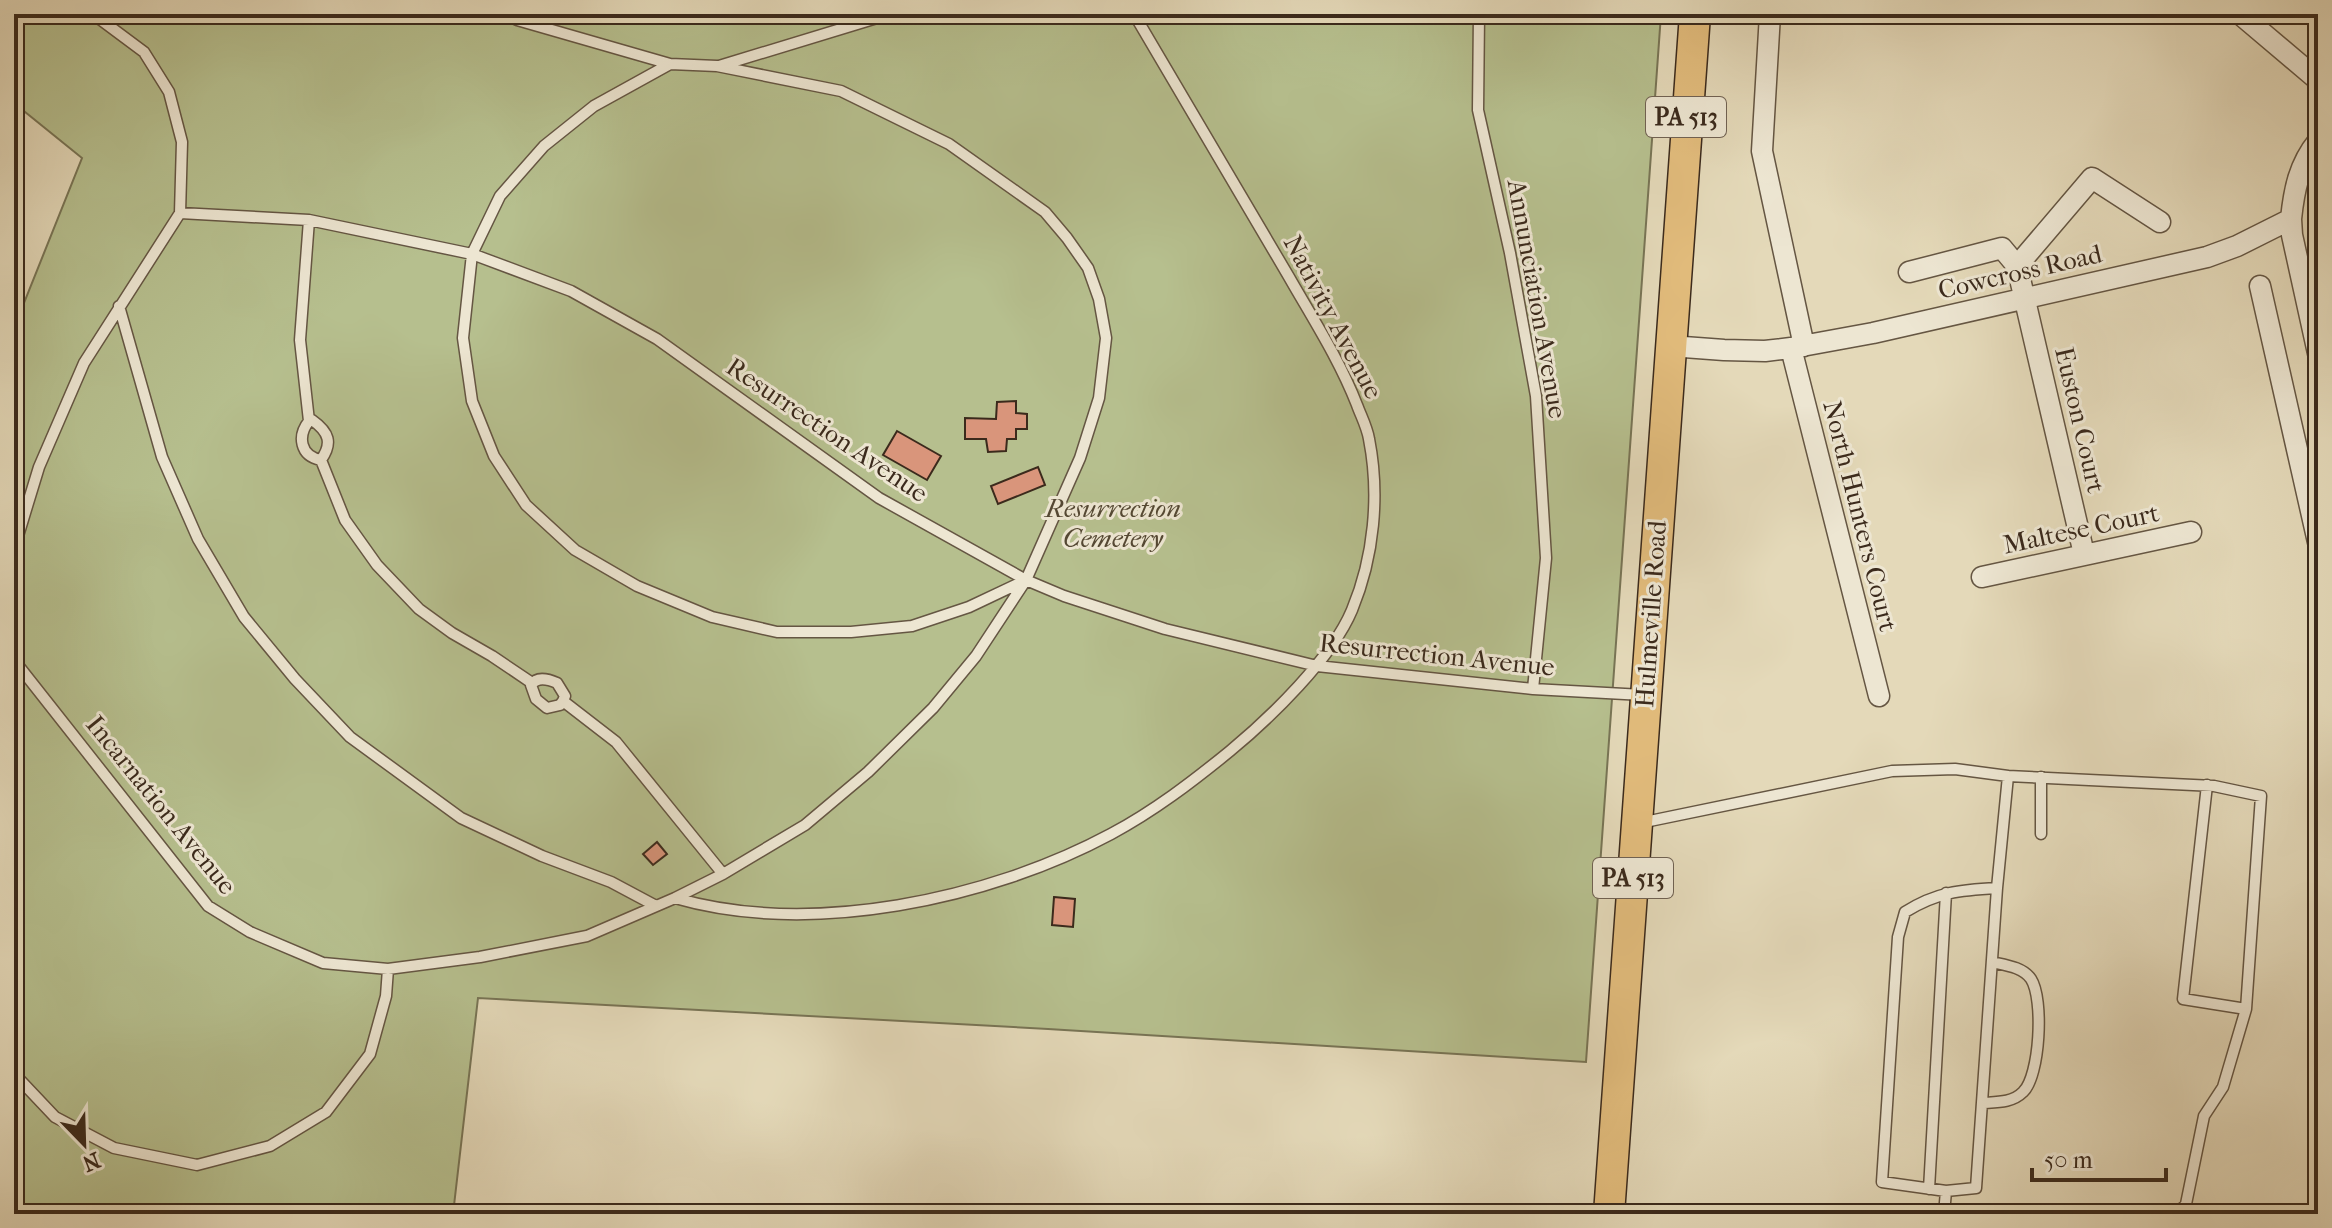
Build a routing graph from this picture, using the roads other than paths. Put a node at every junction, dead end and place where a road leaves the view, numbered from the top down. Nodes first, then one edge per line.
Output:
1 (93, 14) edge
2 (505, 14) edge
3 (890, 14) edge
4 (1134, 14) edge
5 (1479, 14) edge
6 (1695, 14) edge
7 (1770, 14) edge
8 (2240, 14) edge
9 (670, 64) junction
10 (717, 66) junction
11 (2318, 80) edge
12 (2318, 141) edge
13 (180, 213) junction
14 (2291, 219) junction
15 (309, 220) junction
16 (2160, 222) dead end
17 (472, 254) junction
18 (2017, 266) junction
19 (1909, 272) dead end
20 (2260, 286) dead end
21 (2025, 297) junction
22 (119, 306) junction
23 (1670, 346) junction
24 (1797, 347) junction
25 (2318, 353) edge
26 (309, 421) junction
27 (321, 460) junction
28 (2310, 476) edge
29 (2191, 532) dead end
30 (2318, 542) edge
31 (14, 549) edge
32 (2084, 554) junction
33 (1982, 577) dead end
34 (1026, 580) junction
35 (14, 660) edge
36 (1317, 666) junction
37 (532, 683) junction
38 (1533, 689) junction
39 (1645, 695) junction
40 (1879, 696) dead end
41 (563, 701) junction
42 (2008, 776) junction
43 (2041, 777) junction
44 (2207, 785) junction
45 (1636, 824) junction
46 (2041, 834) dead end
47 (723, 874) junction
48 (1997, 888) junction
49 (1946, 893) junction
50 (675, 898) junction
51 (656, 906) junction
52 (1992, 962) junction
53 (388, 969) junction
54 (2246, 1009) junction
55 (14, 1070) edge
56 (1982, 1103) junction
57 (1929, 1189) junction
58 (1946, 1191) junction
59 (1609, 1214) edge
60 (1944, 1214) edge
61 (2177, 1214) edge

1 - 13 lane
2 - 9 lane
3 - 10 lane
4 - 36 lane, Nativity Avenue
5 - 38 lane, Annunciation Avenue
6 - 23 main road, Hulmeville Road / PA 513
7 - 24 street, North Hunters Court
8 - 11 street
9 - 10 lane
9 - 17 lane
10 - 34 lane, Incarnation Avenue
12 - 14 street
13 - 15 lane, Resurrection Avenue
13 - 22 lane
14 - 21 street, Cowcross Road
14 - 25 street
15 - 17 lane, Resurrection Avenue
15 - 26 lane
16 - 18 street
17 - 34 lane, Resurrection Avenue
17 - 34 lane
18 - 19 street
18 - 21 street
20 - 28 street
21 - 24 street, Cowcross Road
21 - 32 street, Euston Court
22 - 31 lane
22 - 51 lane
23 - 24 street, Cowcross Road
23 - 39 main road, Hulmeville Road / PA 513
24 - 40 street, North Hunters Court
26 - 27 lane
26 - 27 lane
27 - 37 lane
28 - 30 street
29 - 32 street, Maltese Court
32 - 33 street, Maltese Court
34 - 36 lane, Resurrection Avenue
34 - 47 lane, Incarnation Avenue
35 - 53 lane, Incarnation Avenue
36 - 38 lane, Resurrection Avenue
36 - 50 lane, Nativity Avenue
37 - 41 lane
37 - 41 lane
38 - 39 lane, Resurrection Avenue
39 - 45 main road, Hulmeville Road / PA 513
41 - 47 lane
42 - 43 lane
42 - 45 lane
42 - 48 lane
43 - 44 lane
43 - 46 lane
44 - 54 lane
44 - 54 lane
45 - 59 main road, Hulmeville Road / PA 513
47 - 50 lane, Incarnation Avenue
48 - 49 lane
48 - 52 lane
49 - 57 lane
49 - 57 lane
50 - 51 lane, Incarnation Avenue
51 - 53 lane, Incarnation Avenue
52 - 56 lane
52 - 56 lane
53 - 55 lane
54 - 61 lane
56 - 58 lane
57 - 58 lane
58 - 60 lane

